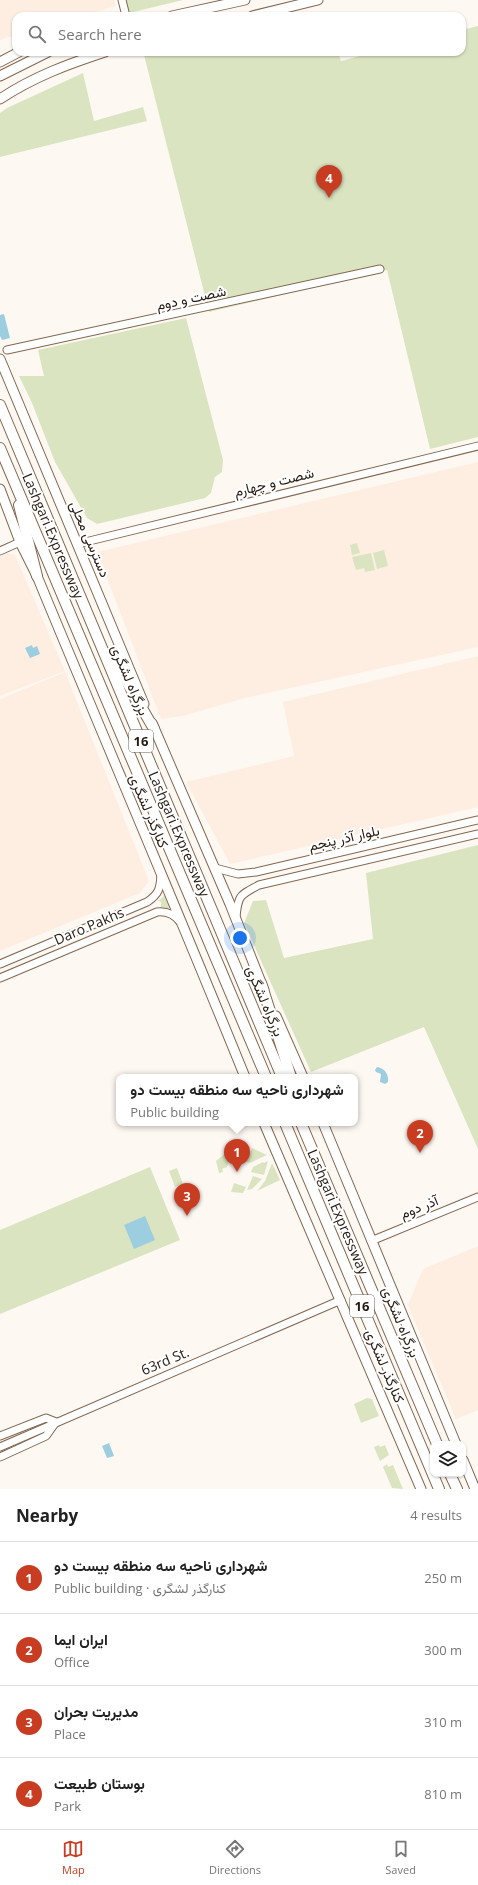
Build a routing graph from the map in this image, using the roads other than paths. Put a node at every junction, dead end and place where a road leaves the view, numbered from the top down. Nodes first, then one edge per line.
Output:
1 (122, 0) edge
2 (228, 0) edge
3 (245, 0) edge
4 (318, 0) edge
5 (212, 7) junction
6 (125, 12) dead end
7 (190, 12) edge
8 (268, 12) edge
9 (12, 56) edge
10 (40, 56) edge
11 (93, 56) edge
12 (0, 62) edge
13 (0, 76) edge
14 (0, 99) edge
15 (380, 269) dead end
16 (8, 350) dead end
17 (0, 359) edge
18 (0, 405) edge
19 (478, 446) edge
20 (0, 448) edge
21 (6, 463) junction
22 (0, 489) edge
23 (20, 542) junction
24 (77, 544) junction
25 (0, 551) edge
26 (37, 576) junction
27 (85, 609) junction
28 (154, 729) junction
29 (478, 820) edge
30 (478, 834) edge
31 (215, 868) junction
32 (161, 873) junction
33 (147, 902) junction
34 (150, 914) junction
35 (236, 917) junction
36 (184, 927) junction
37 (0, 964) edge
38 (0, 978) edge
39 (261, 983) junction
40 (244, 1074) edge
41 (265, 1074) edge
42 (281, 1074) edge
43 (290, 1074) edge
44 (302, 1074) edge
45 (265, 1126) edge
46 (286, 1126) edge
47 (303, 1126) edge
48 (324, 1126) edge
49 (478, 1197) edge
50 (371, 1241) junction
51 (341, 1300) junction
52 (56, 1422) junction
53 (0, 1436) edge
54 (436, 1441) edge
55 (455, 1441) edge
56 (0, 1447) edge
57 (0, 1457) edge
58 (466, 1467) edge
59 (451, 1477) edge
60 (421, 1489) edge
61 (439, 1489) edge
62 (456, 1489) edge
63 (476, 1489) edge

1 - 6 street
2 - 5 street
3 - 5 main road
4 - 8 main road
5 - 7 main road
9 - 12 main road
10 - 13 main road
11 - 14 main road
15 - 16 street, شصت و دوم
17 - 24 main road, دسترسی محلی
18 - 27 highway, بزرگراه لشگری / 16
19 - 24 street, شصت و چهارم
20 - 21 highway, Lashgari Expressway / 16
21 - 26 highway
21 - 41 highway, Lashgari Expressway / 16
22 - 23 main road, کنارگذر لشگری
23 - 25 street
23 - 26 main road, کنارگذر لشگری
24 - 28 main road, دسترسی محلی
26 - 32 main road, کنارگذر لشگری
27 - 28 highway
27 - 42 highway, بزرگراه لشگری / 16
28 - 31 main road
29 - 31 street, بلوار آذر پنجم
30 - 35 street, بلوار آذر پنجم
31 - 35 main road
32 - 33 street
32 - 36 main road, کنارگذر لشگری
33 - 34 street
33 - 37 street
34 - 36 street, Daro Pakhs
34 - 38 street, Daro Pakhs
35 - 39 main road
36 - 40 main road, کنارگذر لشگری
39 - 43 highway
39 - 44 main road
45 - 51 main road, کنارگذر لشگری
46 - 61 highway, Lashgari Expressway / 16
47 - 54 highway, بزرگراه لشگری / 16
48 - 50 main road
49 - 50 street, آذر دوم
50 - 55 main road
51 - 52 street, 63rd St.
51 - 60 main road, کنارگذر لشگری
52 - 53 street
52 - 56 street, 63rd St.
52 - 57 street
58 - 63 main road
59 - 62 highway

